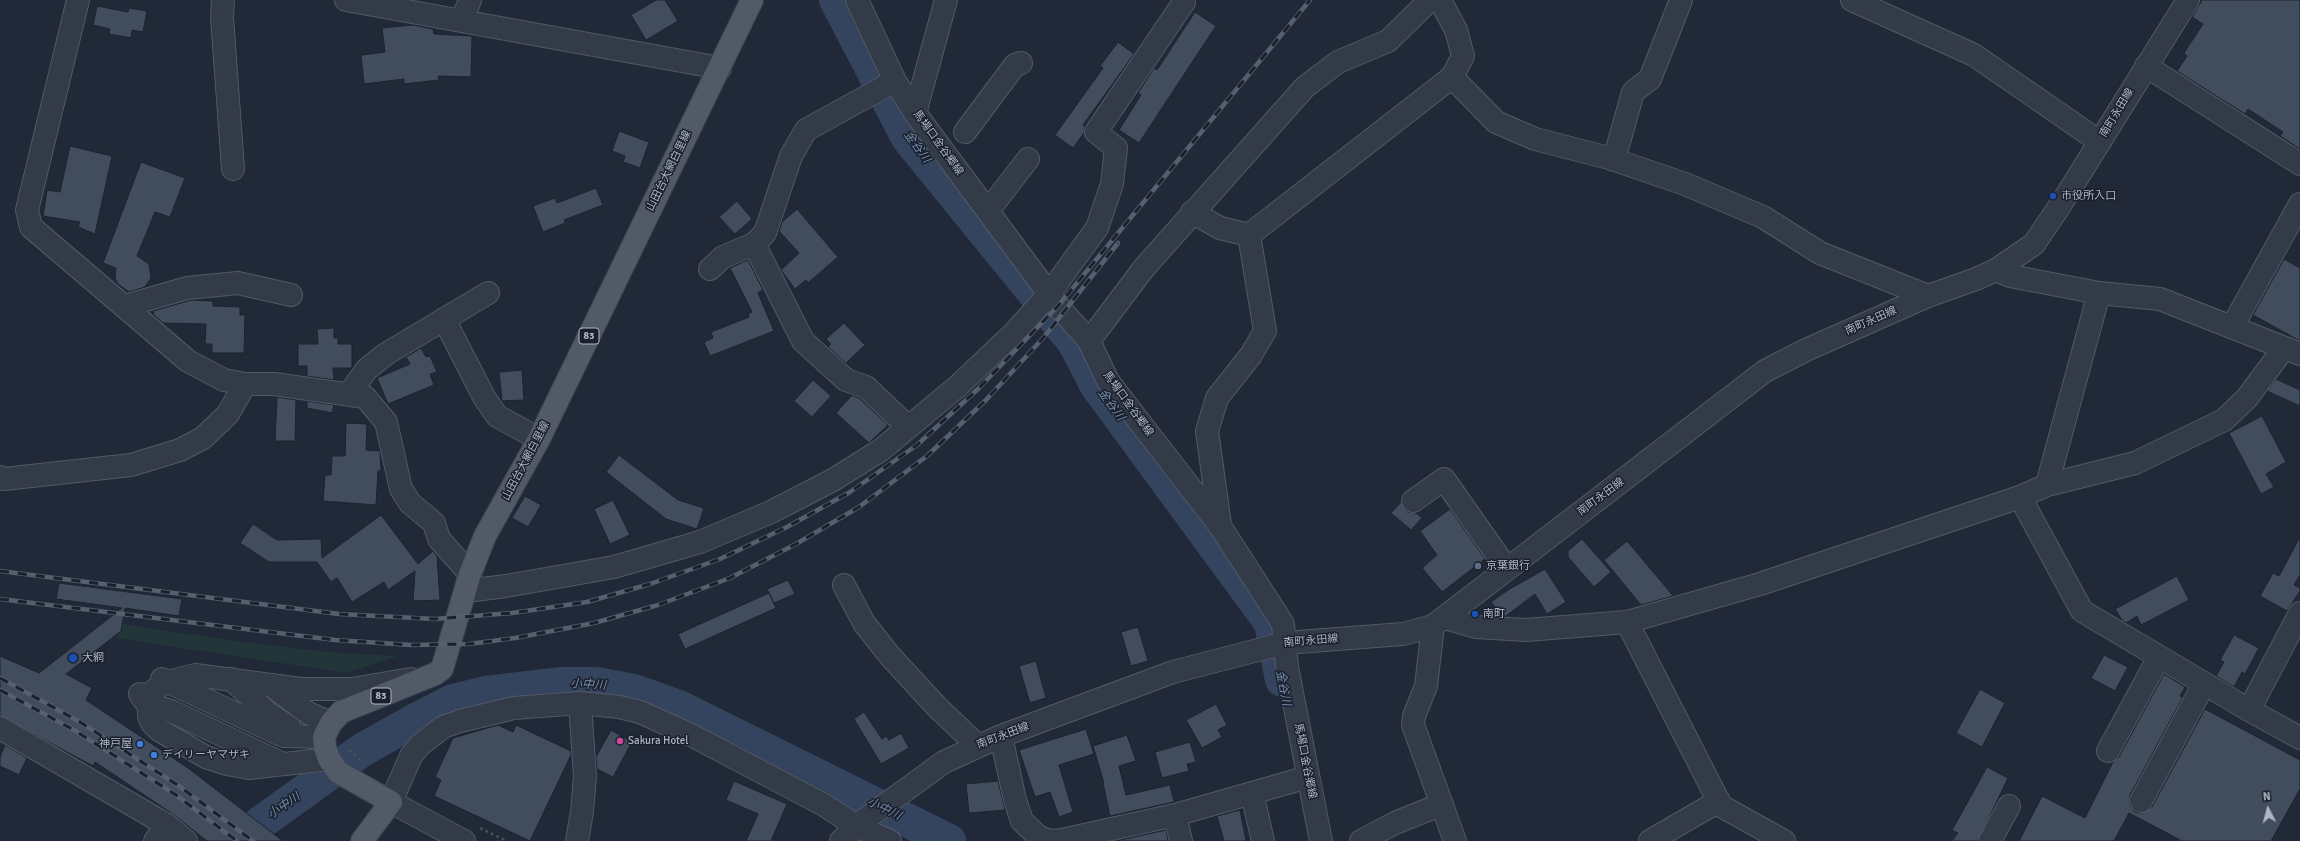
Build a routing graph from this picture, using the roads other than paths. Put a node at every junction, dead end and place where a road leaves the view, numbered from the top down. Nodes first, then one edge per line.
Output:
1 (78, 0) edge
2 (223, 0) edge
3 (346, 0) edge
4 (470, 0) edge
5 (752, 0) edge
6 (857, 0) edge
7 (946, 0) edge
8 (1430, 0) edge
9 (1440, 0) edge
10 (1681, 0) edge
11 (1852, 0) edge
12 (2188, 0) edge
13 (1184, 2) dead end
14 (462, 20) junction
15 (1021, 63) dead end
16 (2146, 66) junction
17 (720, 68) junction
18 (1452, 77) junction
19 (895, 81) junction
20 (915, 113) junction
21 (966, 132) dead end
22 (2100, 142) junction
23 (1028, 159) dead end
24 (1614, 160) junction
25 (2300, 164) edge
26 (233, 169) dead end
27 (2300, 204) edge
28 (988, 211) junction
29 (1192, 212) junction
30 (1249, 235) junction
31 (754, 244) junction
32 (710, 269) dead end
33 (1996, 270) junction
34 (488, 292) dead end
35 (2098, 293) junction
36 (1050, 294) junction
37 (292, 295) dead end
38 (1928, 296) junction
39 (126, 306) junction
40 (444, 319) junction
41 (2232, 328) junction
42 (1089, 341) junction
43 (2295, 350) edge
44 (245, 384) junction
45 (349, 394) junction
46 (908, 427) junction
47 (539, 439) junction
48 (0, 477) edge
49 (2047, 485) junction
50 (2020, 497) junction
51 (1413, 501) dead end
52 (1220, 526) junction
53 (1508, 569) junction
54 (468, 582) junction
55 (844, 585) dead end
56 (2300, 613) edge
57 (1439, 622) junction
58 (1627, 622) junction
59 (1285, 643) junction
60 (2159, 657) junction
61 (435, 674) junction
62 (251, 682) junction
63 (2204, 684) junction
64 (174, 685) junction
65 (580, 703) junction
66 (155, 705) junction
67 (2249, 710) junction
68 (0, 728) edge
69 (320, 732) junction
70 (1001, 736) junction
71 (2300, 738) edge
72 (978, 746) junction
73 (270, 751) junction
74 (2108, 751) dead end
75 (329, 759) junction
76 (1308, 777) junction
77 (1252, 793) junction
78 (1719, 801) junction
79 (2141, 801) dead end
80 (391, 802) junction
81 (1442, 804) junction
82 (2008, 806) dead end
83 (872, 814) junction
84 (1175, 815) junction
85 (161, 833) edge
86 (186, 841) edge
87 (362, 841) edge
88 (464, 841) edge
89 (577, 841) edge
90 (841, 841) edge
91 (890, 841) edge
92 (1181, 841) edge
93 (1263, 841) edge
94 (1322, 841) edge
95 (1361, 841) edge
96 (1455, 841) edge
97 (1650, 841) edge
98 (1784, 841) edge
99 (1990, 841) edge

1 - 39 street
2 - 26 street
3 - 14 street
4 - 14 street
5 - 17 main road, 山田台大網白里線 / 83
6 - 19 street, 馬場口金谷郷線
7 - 20 street
8 - 29 street
9 - 18 street
10 - 24 street
11 - 22 street
12 - 16 street, 南町永田線
13 - 36 street
14 - 17 street
15 - 21 street
16 - 22 street, 南町永田線
16 - 25 street
17 - 47 main road, 山田台大網白里線 / 83
18 - 24 street
18 - 30 street
19 - 20 street, 馬場口金谷郷線
19 - 31 street
20 - 28 street, 馬場口金谷郷線
22 - 33 street, 南町永田線
23 - 28 street
24 - 38 street
27 - 41 street
28 - 36 street, 馬場口金谷郷線
29 - 30 street
29 - 42 street
30 - 52 street
31 - 32 street
31 - 46 street
33 - 35 street
33 - 38 street, 南町永田線
34 - 40 street
35 - 41 street
35 - 49 street
36 - 42 street, 馬場口金谷郷線
36 - 46 street
37 - 39 street
38 - 53 street, 南町永田線
39 - 44 street
40 - 45 street
40 - 47 street
41 - 43 street
42 - 52 street, 馬場口金谷郷線
43 - 49 street
44 - 45 street
44 - 48 street
45 - 54 street
46 - 54 street
47 - 54 main road, 山田台大網白里線 / 83
49 - 50 street
50 - 58 street
50 - 60 street
51 - 53 street
52 - 59 street, 馬場口金谷郷線
53 - 57 street, 南町永田線
54 - 61 main road, 山田台大網白里線 / 83
55 - 72 street
56 - 67 street
57 - 58 street
57 - 59 street, 南町永田線
57 - 81 street
58 - 78 street
59 - 70 street, 南町永田線
59 - 76 street, 馬場口金谷郷線
60 - 63 street
60 - 74 street
61 - 62 street
61 - 69 main road, 83
62 - 64 street
62 - 69 street
62 - 69 street
62 - 73 street
63 - 67 street
63 - 79 street
64 - 66 street
64 - 73 street
65 - 80 street
65 - 83 street
65 - 89 street
66 - 73 street
66 - 73 street
67 - 71 street
68 - 85 street
69 - 73 street
69 - 75 main road
70 - 72 street, 南町永田線
70 - 84 street
72 - 83 street, 南町永田線
73 - 75 street
75 - 80 main road
76 - 77 street
76 - 94 street, 馬場口金谷郷線
77 - 84 street
77 - 93 street
78 - 97 street
78 - 98 street
80 - 87 main road
80 - 88 street
81 - 95 street
81 - 96 street
82 - 99 street
83 - 90 street, 南町永田線
83 - 91 street
84 - 92 street
85 - 86 street

